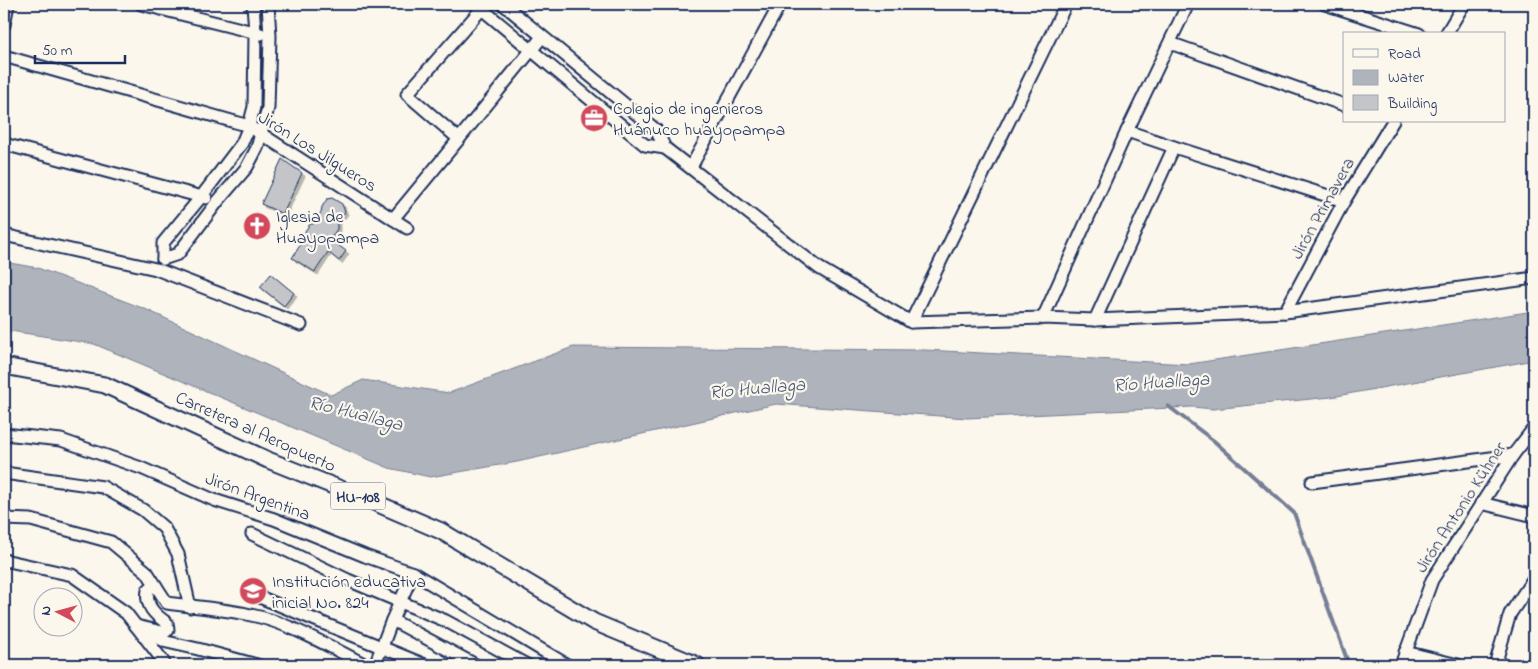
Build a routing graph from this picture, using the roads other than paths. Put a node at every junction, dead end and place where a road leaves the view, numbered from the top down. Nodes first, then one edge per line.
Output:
1 (8, 4) edge
2 (141, 4) edge
3 (253, 4) edge
4 (268, 4) edge
5 (502, 4) edge
6 (780, 4) edge
7 (1066, 4) edge
8 (1188, 4) edge
9 (1325, 4) edge
10 (1464, 4) edge
11 (481, 5) edge
12 (4, 25) edge
13 (255, 32) junction
14 (1413, 32) edge
15 (1447, 32) edge
16 (270, 36) junction
17 (542, 38) junction
18 (1170, 43) junction
19 (531, 50) junction
20 (4, 56) edge
21 (1343, 105) edge
22 (1391, 122) edge
23 (249, 126) junction
24 (1127, 131) junction
25 (261, 134) junction
26 (458, 139) junction
27 (4, 144) edge
28 (665, 148) junction
29 (1174, 148) junction
30 (691, 167) junction
31 (201, 197) junction
32 (218, 201) junction
33 (1344, 201) junction
34 (393, 219) junction
35 (408, 228) dead end
36 (4, 235) edge
37 (163, 259) junction
38 (156, 269) junction
39 (1534, 278) edge
40 (1285, 312) junction
41 (1043, 318) junction
42 (1095, 320) junction
43 (911, 322) junction
44 (301, 325) dead end
45 (4, 366) edge
46 (1534, 428) edge
47 (4, 434) edge
48 (1513, 455) junction
49 (4, 473) edge
50 (1312, 482) dead end
51 (1481, 503) junction
52 (1534, 516) edge
53 (4, 519) edge
54 (252, 534) dead end
55 (4, 560) edge
56 (413, 573) junction
57 (1534, 578) edge
58 (156, 586) junction
59 (257, 596) dead end
60 (400, 601) junction
61 (190, 606) junction
62 (392, 620) junction
63 (136, 626) junction
64 (382, 647) junction
65 (1405, 652) junction
66 (165, 665) edge
67 (257, 665) edge
68 (366, 665) edge
69 (375, 665) edge
70 (425, 665) edge
71 (476, 665) edge
72 (527, 665) edge
73 (567, 665) edge
74 (697, 665) edge
75 (1401, 665) edge
76 (1458, 665) edge
77 (1495, 665) edge

1 - 12 street
2 - 13 street
3 - 13 street
4 - 16 street
5 - 17 street
6 - 30 street
7 - 43 street
8 - 18 street
9 - 14 street
10 - 15 street
11 - 19 street
11 - 26 street
13 - 16 street
13 - 23 street
16 - 25 street
17 - 19 street
17 - 28 street
18 - 21 street
18 - 24 street
19 - 26 street
19 - 28 street
20 - 23 street, Jirón Los Jilgueros
22 - 33 street, Jirón Primavera
23 - 25 street, Jirón Los Jilgueros
23 - 31 street
24 - 29 street
24 - 41 street
25 - 32 street
25 - 34 street, Jirón Los Jilgueros
26 - 34 street
27 - 31 street
28 - 30 street
29 - 33 street
29 - 42 street
30 - 43 street
31 - 32 street
31 - 37 street
32 - 37 street
33 - 40 street, Jirón Primavera
34 - 35 street, Jirón Los Jilgueros
36 - 38 street
37 - 38 street
38 - 44 street
39 - 40 street
40 - 42 street
41 - 42 street
41 - 43 street
45 - 74 main road, Carretera al Aeropuerto / HU-108
46 - 48 street, Jirón Antonio Kühner
47 - 56 street, Jirón Argentina
48 - 50 street
48 - 51 street, Jirón Antonio Kühner
49 - 61 street
51 - 52 street
51 - 65 street, Jirón Antonio Kühner
53 - 58 street
54 - 60 street
55 - 63 street
56 - 60 street
56 - 73 street, Jirón Argentina
57 - 77 street
58 - 61 street
58 - 63 street
59 - 64 street
60 - 62 street
60 - 72 street
61 - 68 street
62 - 64 street
62 - 71 street
63 - 66 street
63 - 67 street
64 - 69 street
64 - 70 street
65 - 75 street, Jirón Antonio Kühner
65 - 76 street

